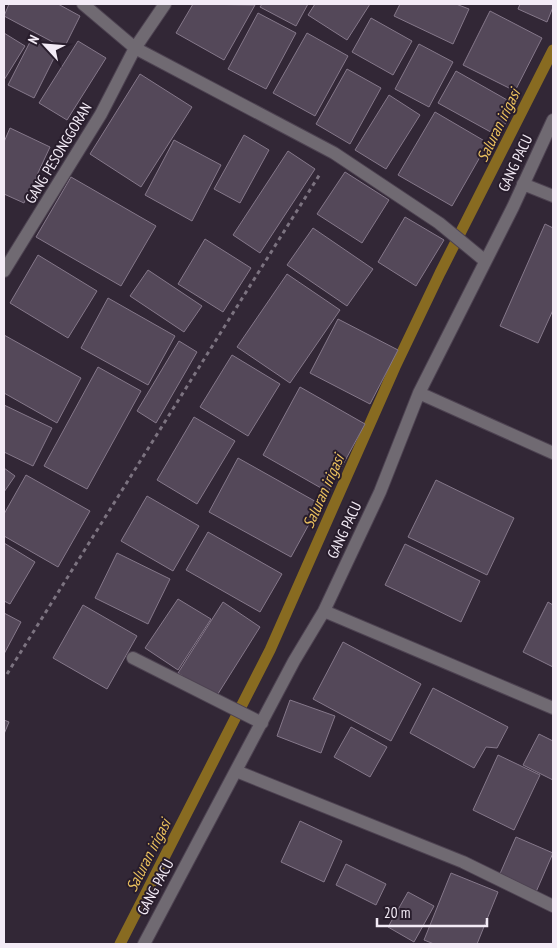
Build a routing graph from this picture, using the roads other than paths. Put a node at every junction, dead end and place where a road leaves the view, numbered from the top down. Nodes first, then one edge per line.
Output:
1 (83, 4) edge
2 (165, 4) edge
3 (135, 48) junction
4 (553, 120) edge
5 (523, 184) junction
6 (553, 196) edge
7 (484, 260) junction
8 (4, 271) edge
9 (419, 393) junction
10 (553, 453) edge
11 (324, 611) junction
12 (133, 658) dead end
13 (553, 708) edge
14 (262, 723) junction
15 (236, 771) junction
16 (553, 906) edge
17 (144, 944) edge

1 - 3 street
2 - 3 street, GANG PESONGGORAN
3 - 7 street
3 - 8 street, GANG PESONGGORAN
4 - 5 street, GANG PACU
5 - 6 street
5 - 7 street, GANG PACU
7 - 9 street, GANG PACU
9 - 10 street
9 - 11 street, GANG PACU
11 - 13 street
11 - 14 street, GANG PACU
12 - 14 street
14 - 15 street, GANG PACU
15 - 16 street
15 - 17 street, GANG PACU

